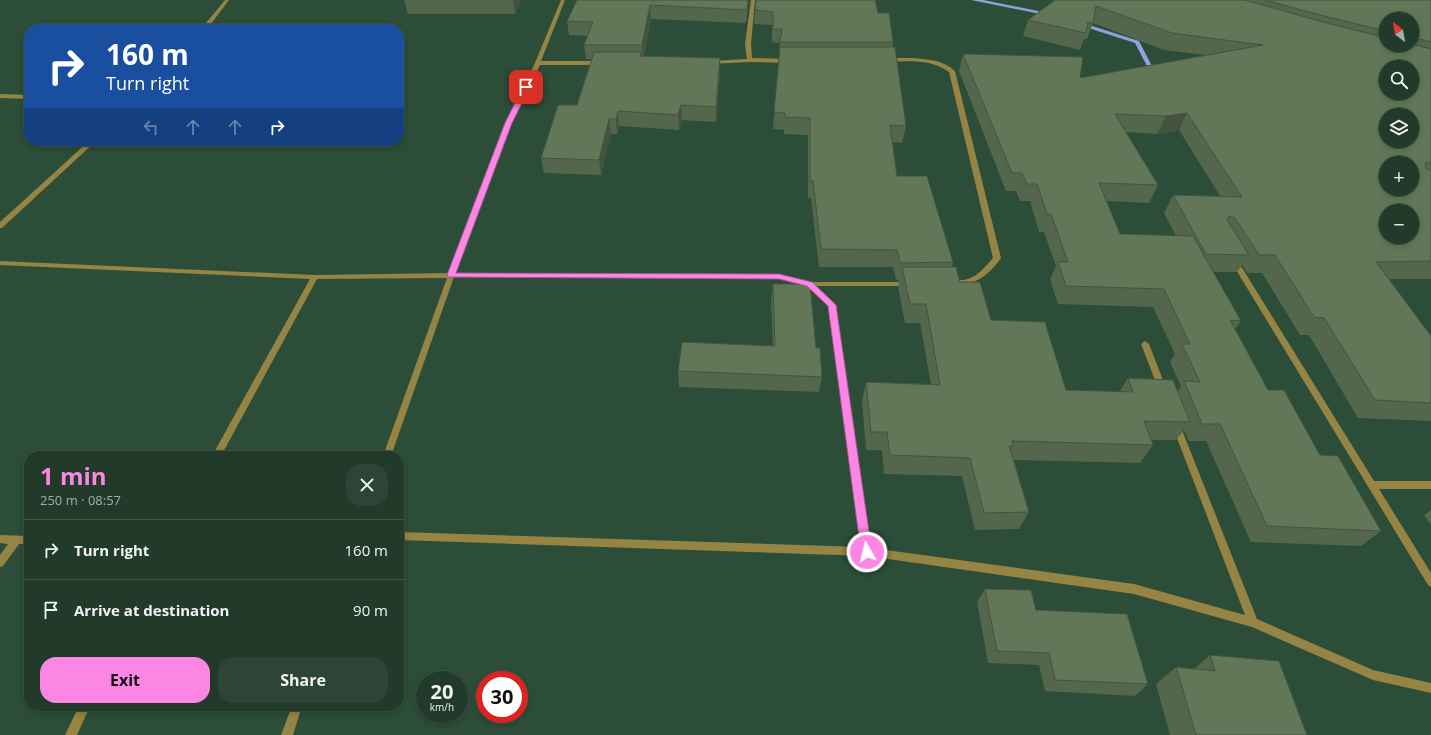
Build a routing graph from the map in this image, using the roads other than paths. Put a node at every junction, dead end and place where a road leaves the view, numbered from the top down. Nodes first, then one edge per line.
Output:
1 (227, 0) edge
2 (563, 0) edge
3 (753, 0) edge
4 (208, 24) edge
5 (750, 60) junction
6 (800, 60) edge
7 (877, 60) edge
8 (538, 63) junction
9 (609, 63) edge
10 (702, 63) edge
11 (0, 96) edge
12 (24, 97) edge
13 (87, 146) edge
14 (0, 226) edge
15 (1228, 251) edge
16 (0, 262) edge
17 (451, 275) junction
18 (316, 277) junction
19 (948, 283) edge
20 (810, 284) junction
21 (917, 284) edge
22 (1145, 344) dead end
23 (1164, 395) edge
24 (1173, 417) edge
25 (219, 451) edge
26 (389, 451) edge
27 (1371, 485) junction
28 (1431, 485) edge
29 (404, 536) edge
30 (0, 539) edge
31 (16, 540) junction
32 (24, 540) edge
33 (867, 552) junction
34 (0, 563) edge
35 (1431, 582) edge
36 (1253, 622) junction
37 (1431, 688) edge
38 (82, 711) edge
39 (295, 711) edge
40 (70, 735) edge
41 (287, 735) edge

1 - 4 street
2 - 8 street
3 - 5 street
5 - 6 street
5 - 10 street
7 - 19 street
8 - 9 street
8 - 17 street
11 - 12 street
13 - 14 street
15 - 27 street
16 - 18 street
17 - 18 street
17 - 20 street
17 - 26 street
18 - 25 street
20 - 21 street
20 - 33 street
22 - 23 street
24 - 36 street
27 - 28 street
27 - 35 street
29 - 33 street
30 - 31 street
31 - 32 street
31 - 34 street
33 - 36 street
36 - 37 street
38 - 40 street
39 - 41 street

